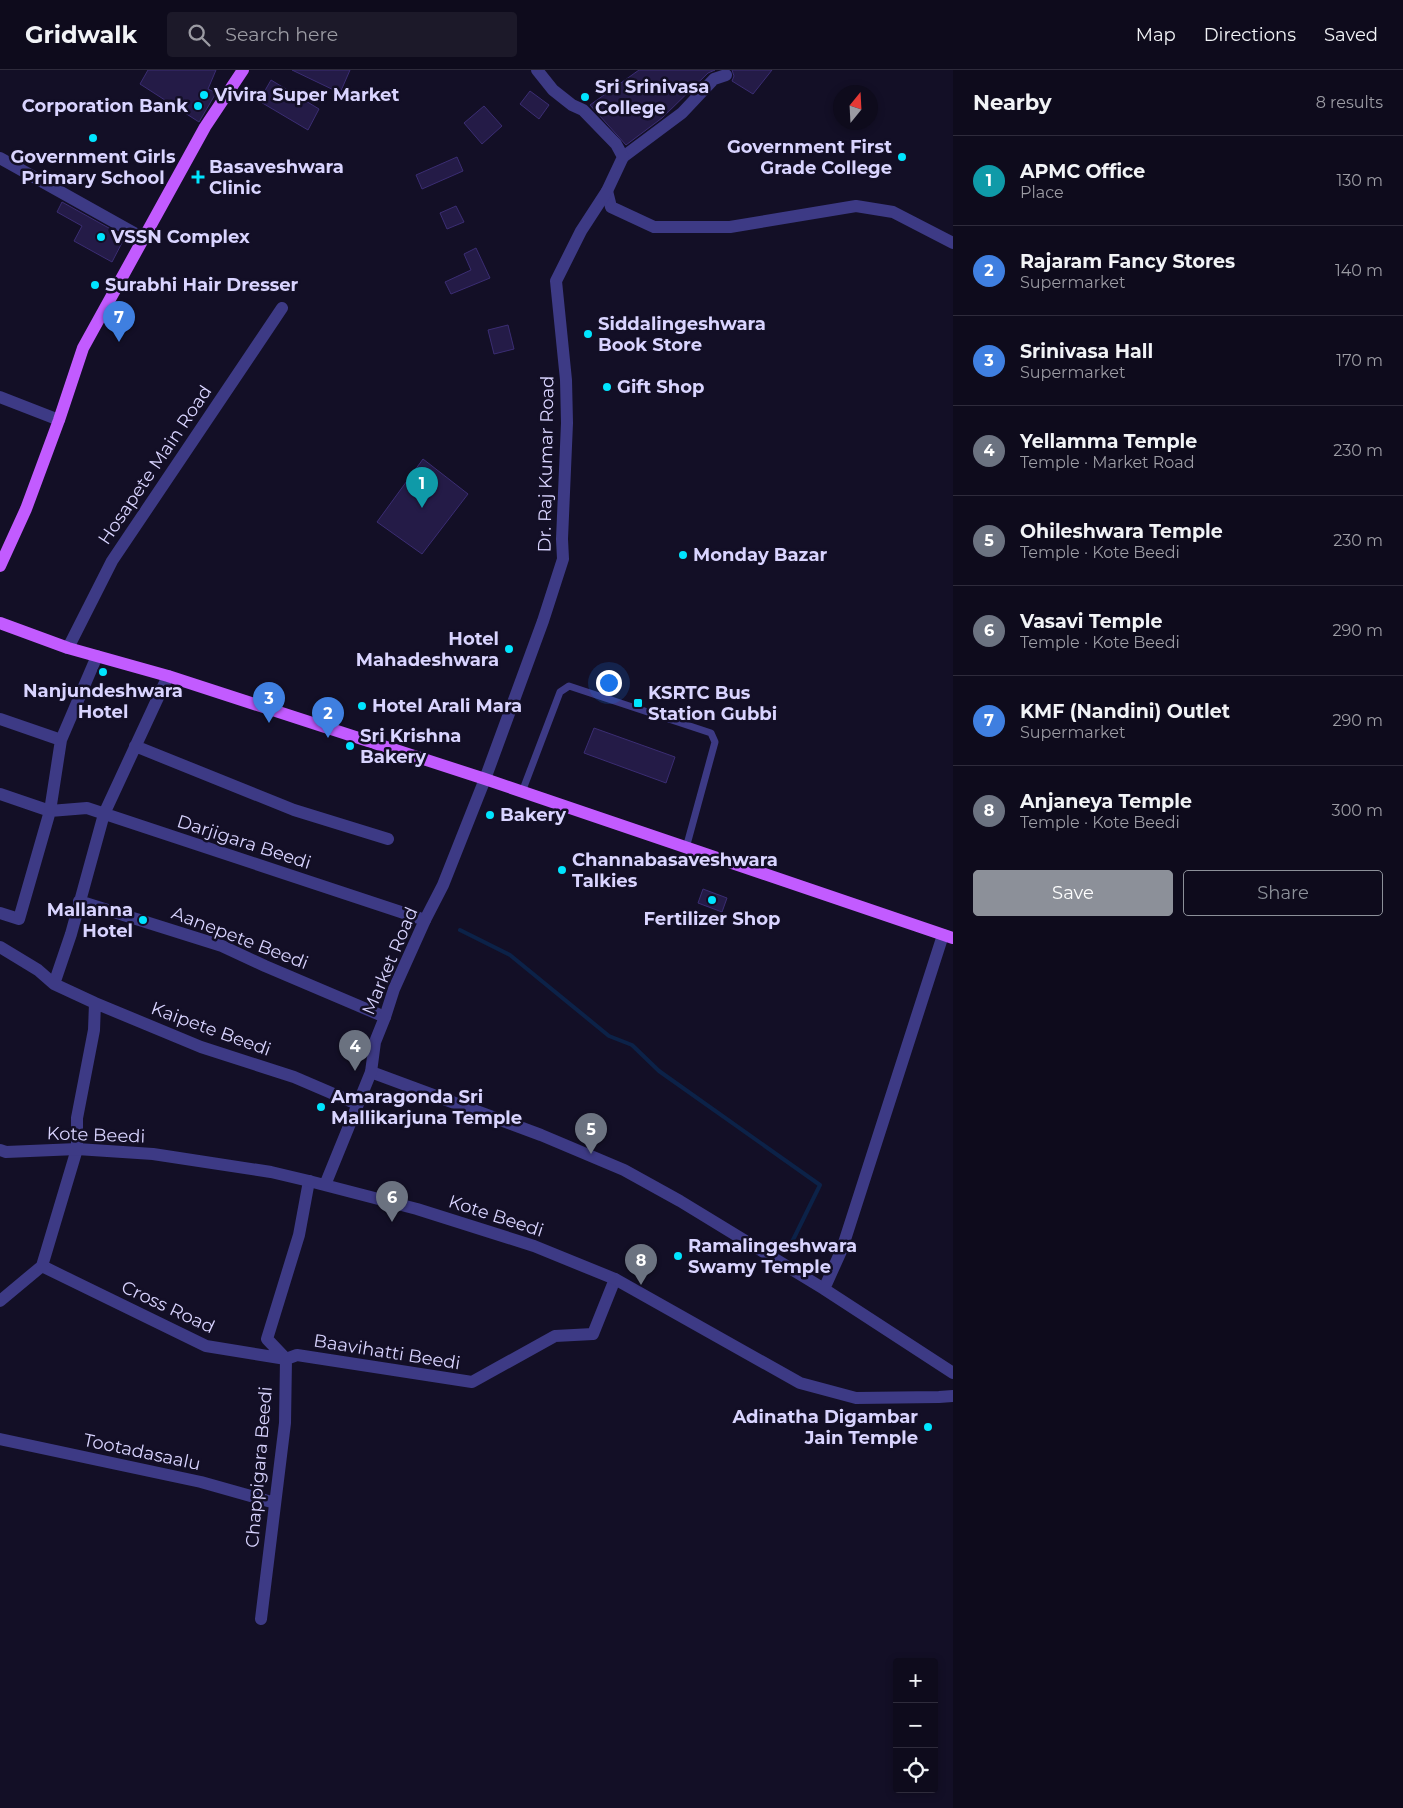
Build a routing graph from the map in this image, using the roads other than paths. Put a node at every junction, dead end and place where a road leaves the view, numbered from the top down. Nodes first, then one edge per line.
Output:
1 (243, 70) edge
2 (536, 70) edge
3 (726, 75) dead end
4 (623, 157) junction
5 (0, 158) edge
6 (607, 191) junction
7 (143, 238) junction
8 (953, 243) edge
9 (282, 308) dead end
10 (0, 397) edge
11 (59, 420) junction
12 (0, 566) edge
13 (0, 623) edge
14 (68, 648) junction
15 (97, 656) junction
16 (168, 676) junction
17 (0, 719) edge
18 (61, 740) junction
19 (135, 746) junction
20 (485, 780) junction
21 (522, 792) junction
22 (0, 794) edge
23 (50, 811) junction
24 (104, 814) junction
25 (388, 839) dead end
26 (686, 848) junction
27 (79, 901) junction
28 (0, 913) edge
29 (425, 920) junction
30 (948, 937) edge
31 (0, 947) edge
32 (54, 984) junction
33 (95, 1003) junction
34 (386, 1017) junction
35 (371, 1072) junction
36 (357, 1104) junction
37 (77, 1149) junction
38 (0, 1150) edge
39 (310, 1181) junction
40 (325, 1186) junction
41 (42, 1266) junction
42 (615, 1279) junction
43 (824, 1289) junction
44 (0, 1301) edge
45 (286, 1359) junction
46 (953, 1373) edge
47 (953, 1396) edge
48 (0, 1439) edge
49 (275, 1503) junction
50 (261, 1620) dead end

1 - 7 main road
2 - 4 street
3 - 4 street
4 - 6 street, Dr. Raj Kumar Road
5 - 7 street
6 - 8 street
6 - 20 street, Dr. Raj Kumar Road
7 - 11 main road
9 - 14 street, Hosapete Main Road
10 - 11 street
11 - 12 main road
13 - 14 main road
14 - 15 main road
15 - 16 main road
15 - 18 street
16 - 19 street
16 - 20 main road
17 - 18 street
18 - 23 street
19 - 24 street
19 - 25 street
20 - 21 main road
20 - 29 street, Market Road
21 - 26 main road
21 - 26 lane
22 - 23 street
23 - 24 street, Darjigara Beedi
23 - 28 street
24 - 27 street
24 - 29 street, Darjigara Beedi
26 - 30 main road
27 - 32 street
27 - 34 street, Aanepete Beedi
29 - 34 street, Market Road
30 - 43 street
31 - 32 street, Kaipete Beedi
32 - 33 street, Kaipete Beedi
33 - 36 street, Kaipete Beedi
33 - 37 street
34 - 35 street, Market Road
35 - 36 street, Market Road
35 - 43 street
36 - 40 street, Market Road
37 - 38 street, Kote Beedi
37 - 39 street, Kote Beedi
37 - 41 street
39 - 40 street, Kote Beedi
39 - 45 street
40 - 42 street, Kote Beedi
41 - 44 street
41 - 45 street, Cross Road
42 - 45 street, Baavihatti Beedi
42 - 47 street, Kote Beedi
43 - 46 street
45 - 49 street, Chappigara Beedi
48 - 49 street, Tootadasaalu
49 - 50 street, Chappigara Beedi

